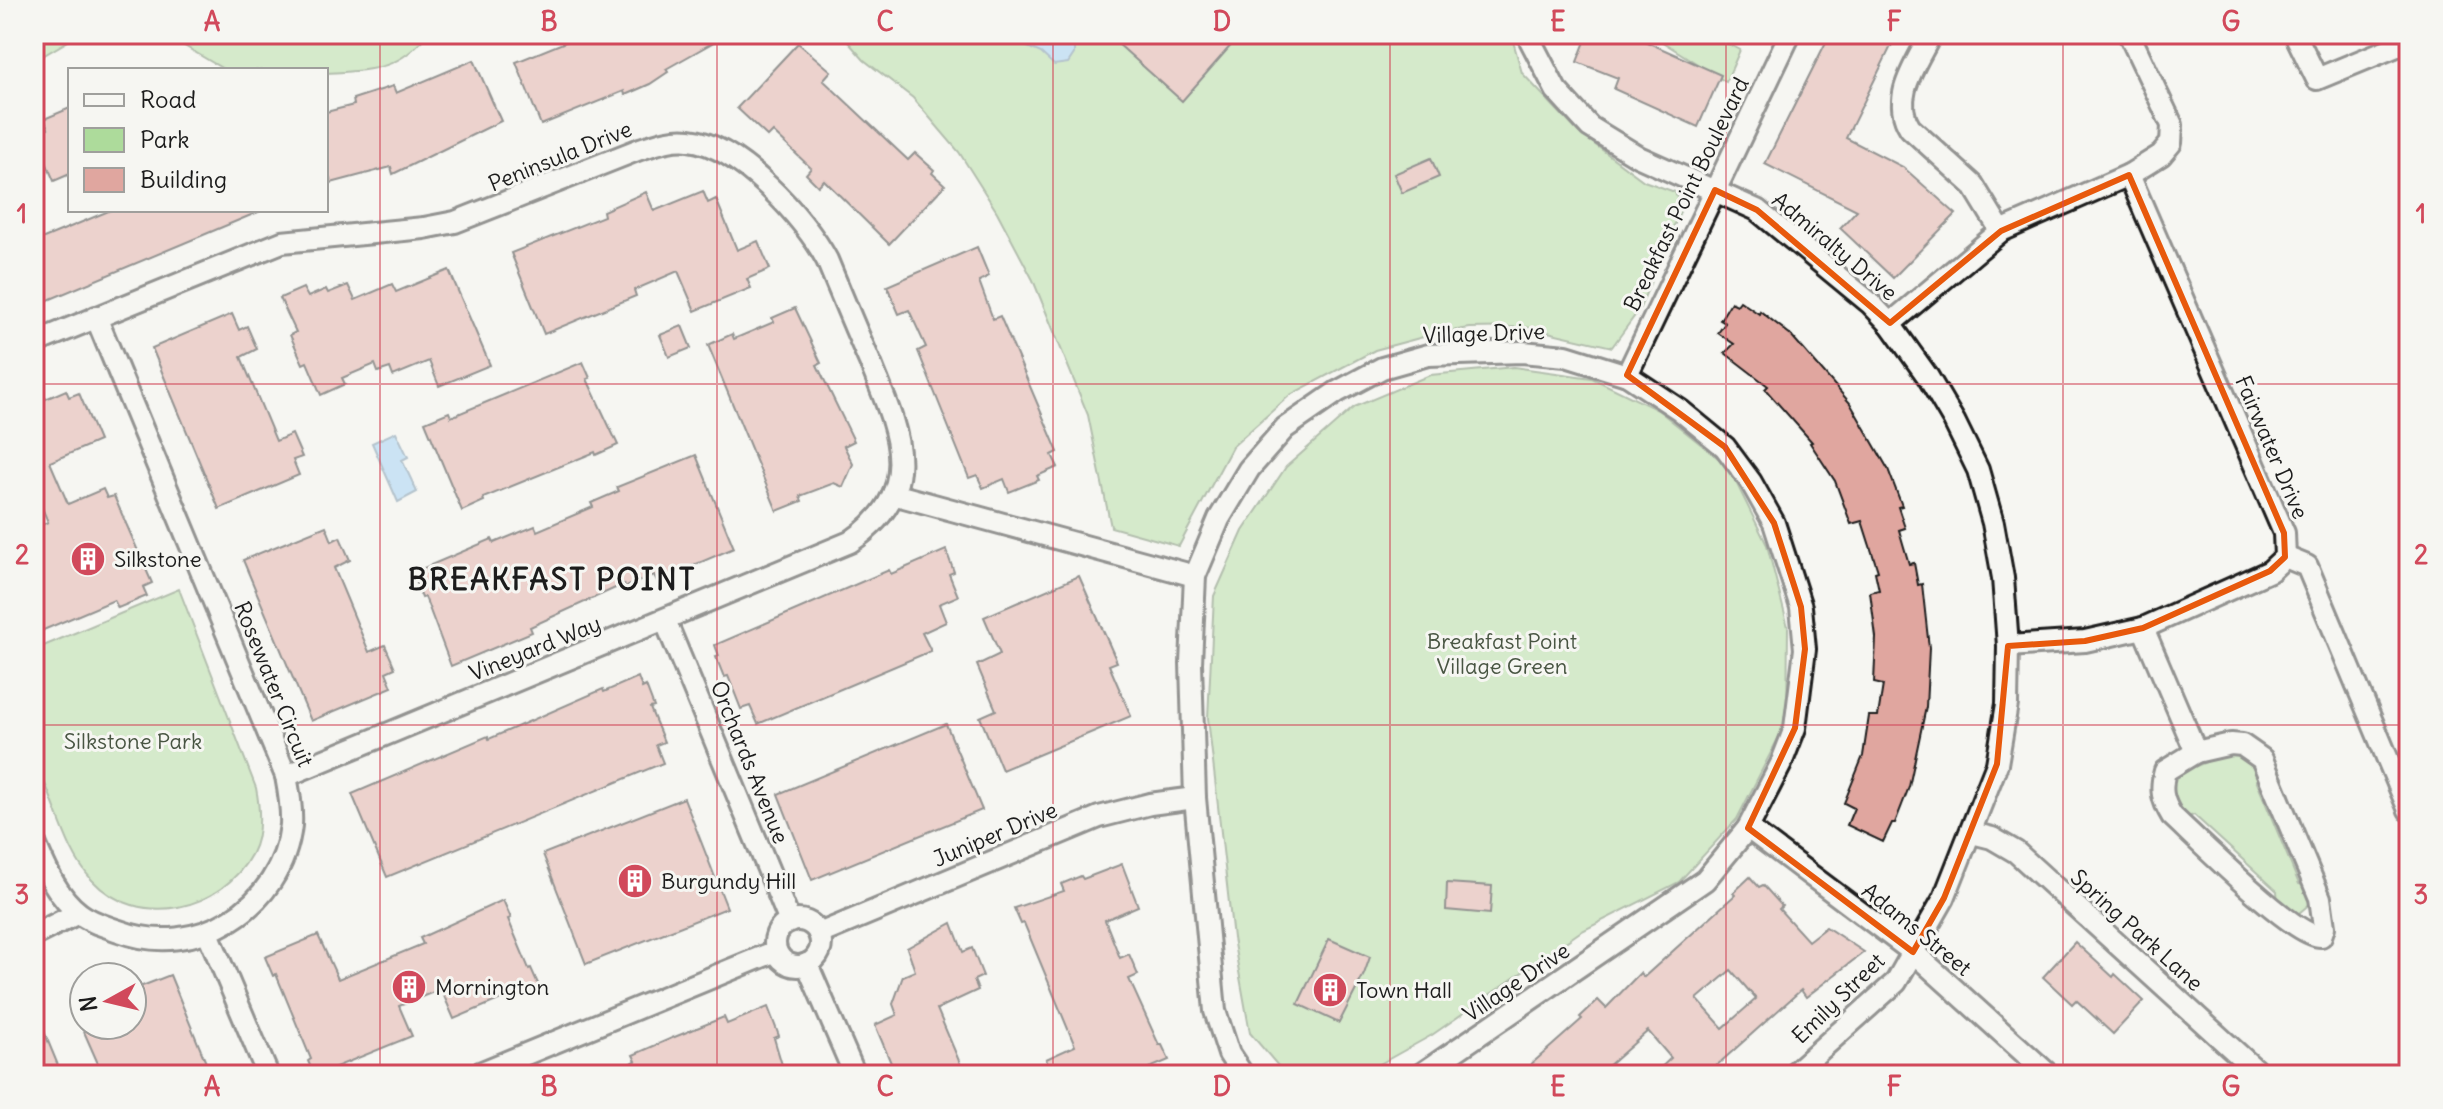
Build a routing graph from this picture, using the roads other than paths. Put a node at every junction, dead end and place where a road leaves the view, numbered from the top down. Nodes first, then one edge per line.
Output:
1 (1527, 34) edge
2 (1790, 34) edge
3 (1931, 34) edge
4 (2129, 34) edge
5 (2295, 34) edge
6 (2409, 41) edge
7 (2129, 175) junction
8 (1715, 190) junction
9 (2001, 231) junction
10 (96, 317) junction
11 (1890, 324) junction
12 (34, 343) edge
13 (1627, 375) junction
14 (893, 494) junction
15 (2285, 557) junction
16 (1195, 576) junction
17 (665, 620) junction
18 (2143, 628) junction
19 (2008, 646) junction
20 (2196, 752) junction
21 (286, 776) junction
22 (1195, 798) junction
23 (2409, 810) edge
24 (1748, 828) junction
25 (1972, 833) junction
26 (34, 841) edge
27 (78, 913) junction
28 (790, 922) junction
29 (208, 933) junction
30 (819, 934) junction
31 (34, 935) edge
32 (776, 951) junction
33 (1913, 952) junction
34 (807, 964) junction
35 (268, 1075) edge
36 (475, 1075) edge
37 (855, 1075) edge
38 (1243, 1075) edge
39 (1420, 1075) edge
40 (1792, 1075) edge
41 (2049, 1075) edge
42 (2261, 1075) edge

1 - 8 street, Admiralty Drive
2 - 8 street, Breakfast Point Boulevard
3 - 9 street
4 - 7 street
5 - 6 street
7 - 9 street
7 - 15 street, Fairwater Drive
8 - 11 street, Admiralty Drive
8 - 13 street, Breakfast Point Boulevard
9 - 11 street
10 - 12 street, Peninsula Drive
10 - 14 street, Peninsula Drive
10 - 21 street, Rosewater Circuit
11 - 19 street, Admiralty Drive
13 - 16 street, Village Drive
13 - 24 street, Village Drive
14 - 16 street
14 - 17 street, Vineyard Way
15 - 18 street
15 - 23 street
16 - 22 street, Village Drive
17 - 21 street, Vineyard Way
17 - 28 street, Orchards Avenue
18 - 19 street
18 - 20 street
19 - 25 street, Admiralty Drive
20 - 20 street
21 - 29 street, Rosewater Circuit
22 - 30 street, Juniper Drive
22 - 38 street, Village Drive
24 - 33 street, Adams Street
24 - 39 street, Village Drive
25 - 33 street, Admiralty Drive
25 - 42 street, Spring Park Lane
26 - 27 street, Rosewater Circuit
27 - 29 street, Rosewater Circuit
27 - 31 street
28 - 30 street
28 - 32 street
29 - 35 street
30 - 34 street
32 - 34 street
32 - 36 street
33 - 40 street, Emily Street
33 - 41 street, Adams Street
34 - 37 street

